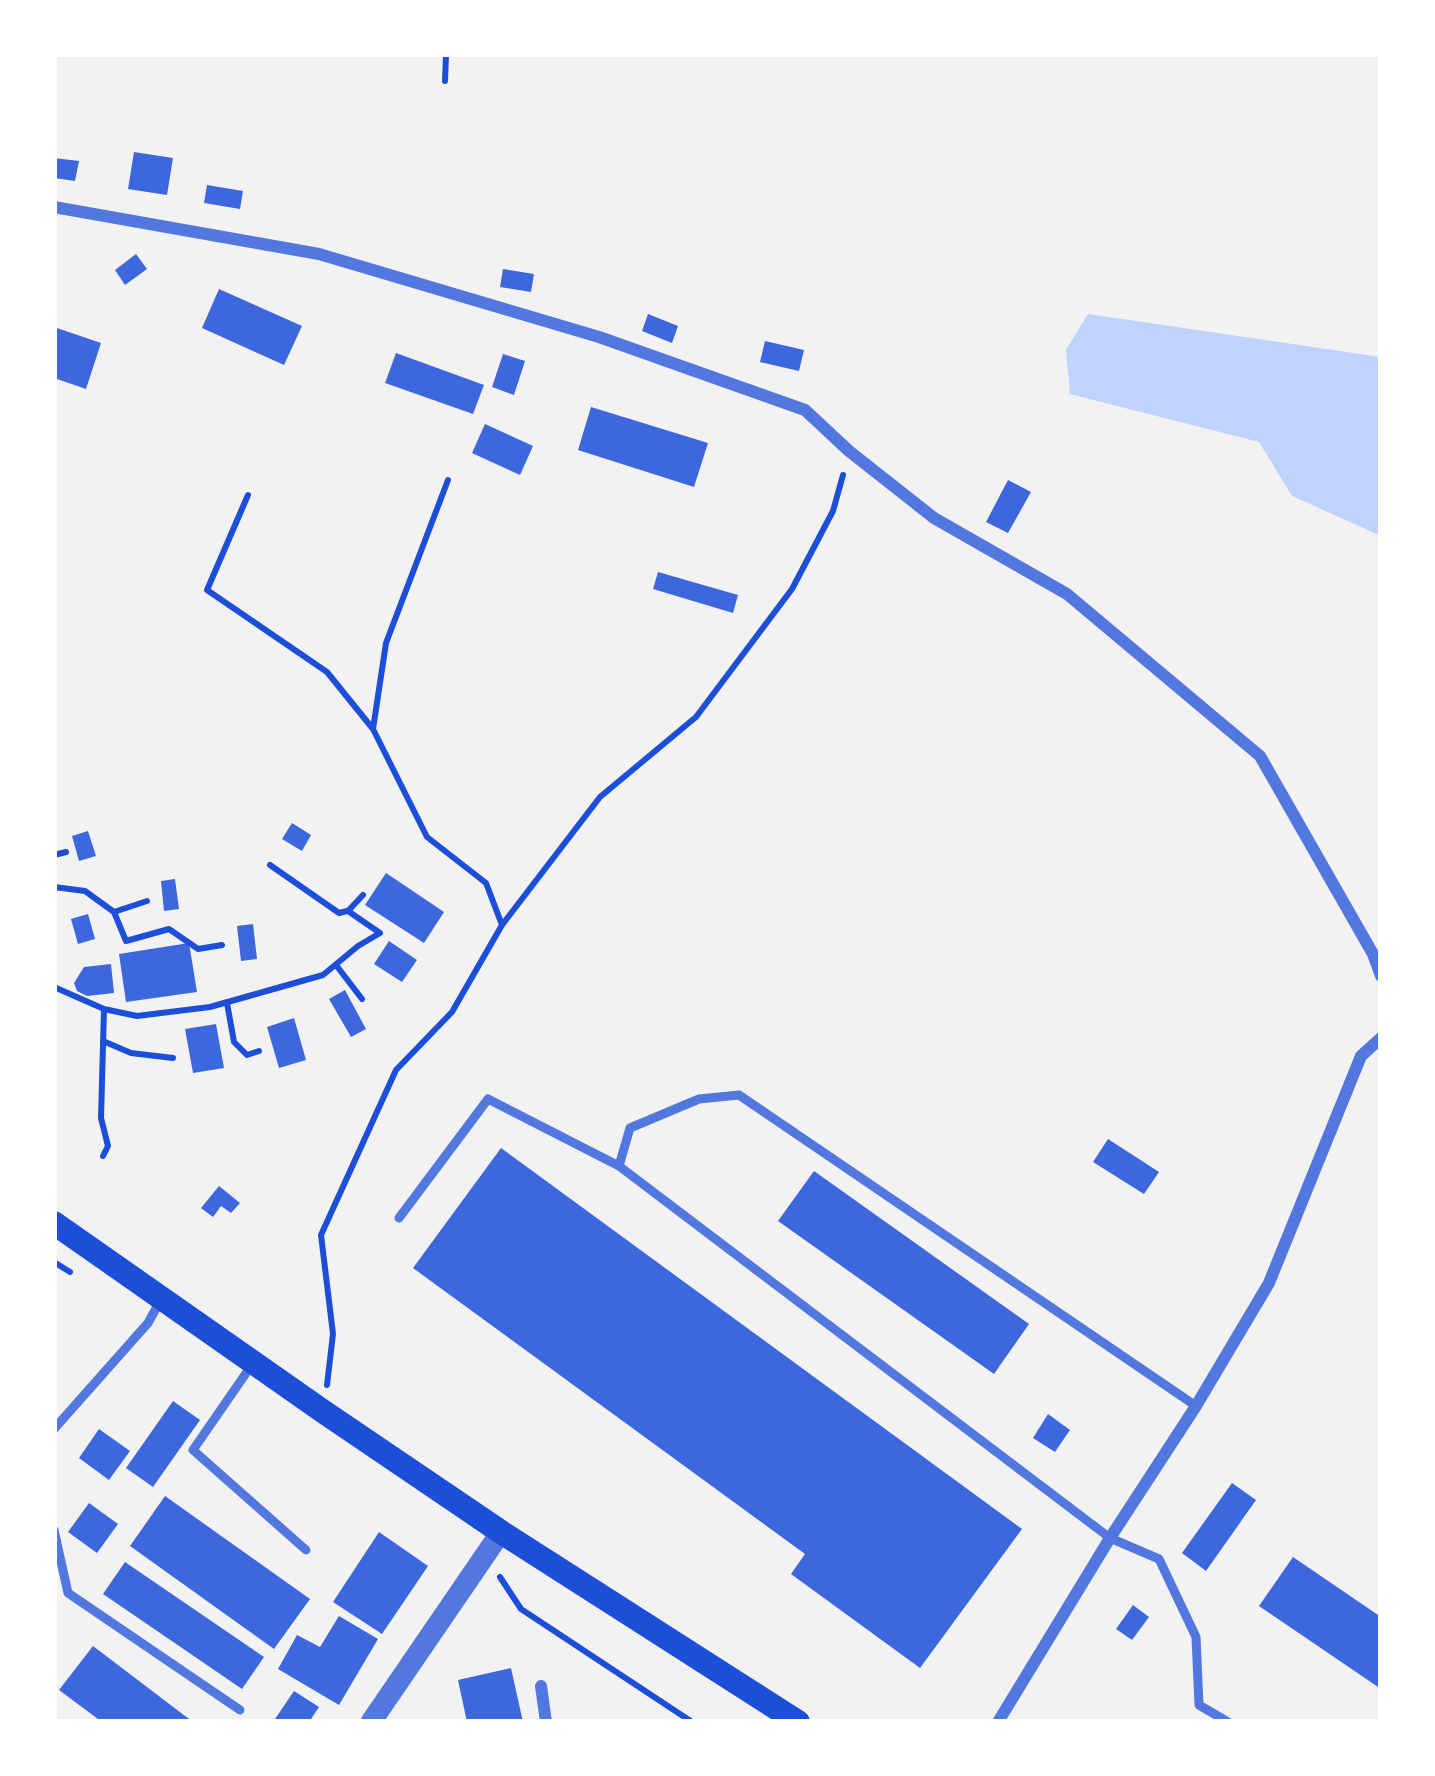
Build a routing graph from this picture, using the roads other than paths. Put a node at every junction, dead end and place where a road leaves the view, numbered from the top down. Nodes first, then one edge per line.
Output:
1 (54, 207) edge
2 (1381, 976) edge
3 (1381, 1038) edge
4 (619, 1166) junction
5 (399, 1218) dead end
6 (54, 1223) edge
7 (162, 1298) junction
8 (254, 1361) junction
9 (1196, 1406) junction
10 (54, 1430) edge
11 (54, 1530) edge
12 (501, 1532) junction
13 (1110, 1538) junction
14 (306, 1550) dead end
15 (541, 1686) dead end
16 (240, 1710) dead end
17 (371, 1722) edge
18 (546, 1722) edge
19 (798, 1722) edge
20 (998, 1722) edge
21 (1228, 1722) edge

1 - 2 street
3 - 9 street
4 - 5 lane
4 - 9 lane
4 - 13 lane
6 - 7 main road
7 - 8 main road
7 - 10 lane
8 - 12 main road
8 - 14 lane
9 - 13 street
11 - 16 lane
12 - 17 street
12 - 19 main road
13 - 20 street
13 - 21 lane
15 - 18 street

